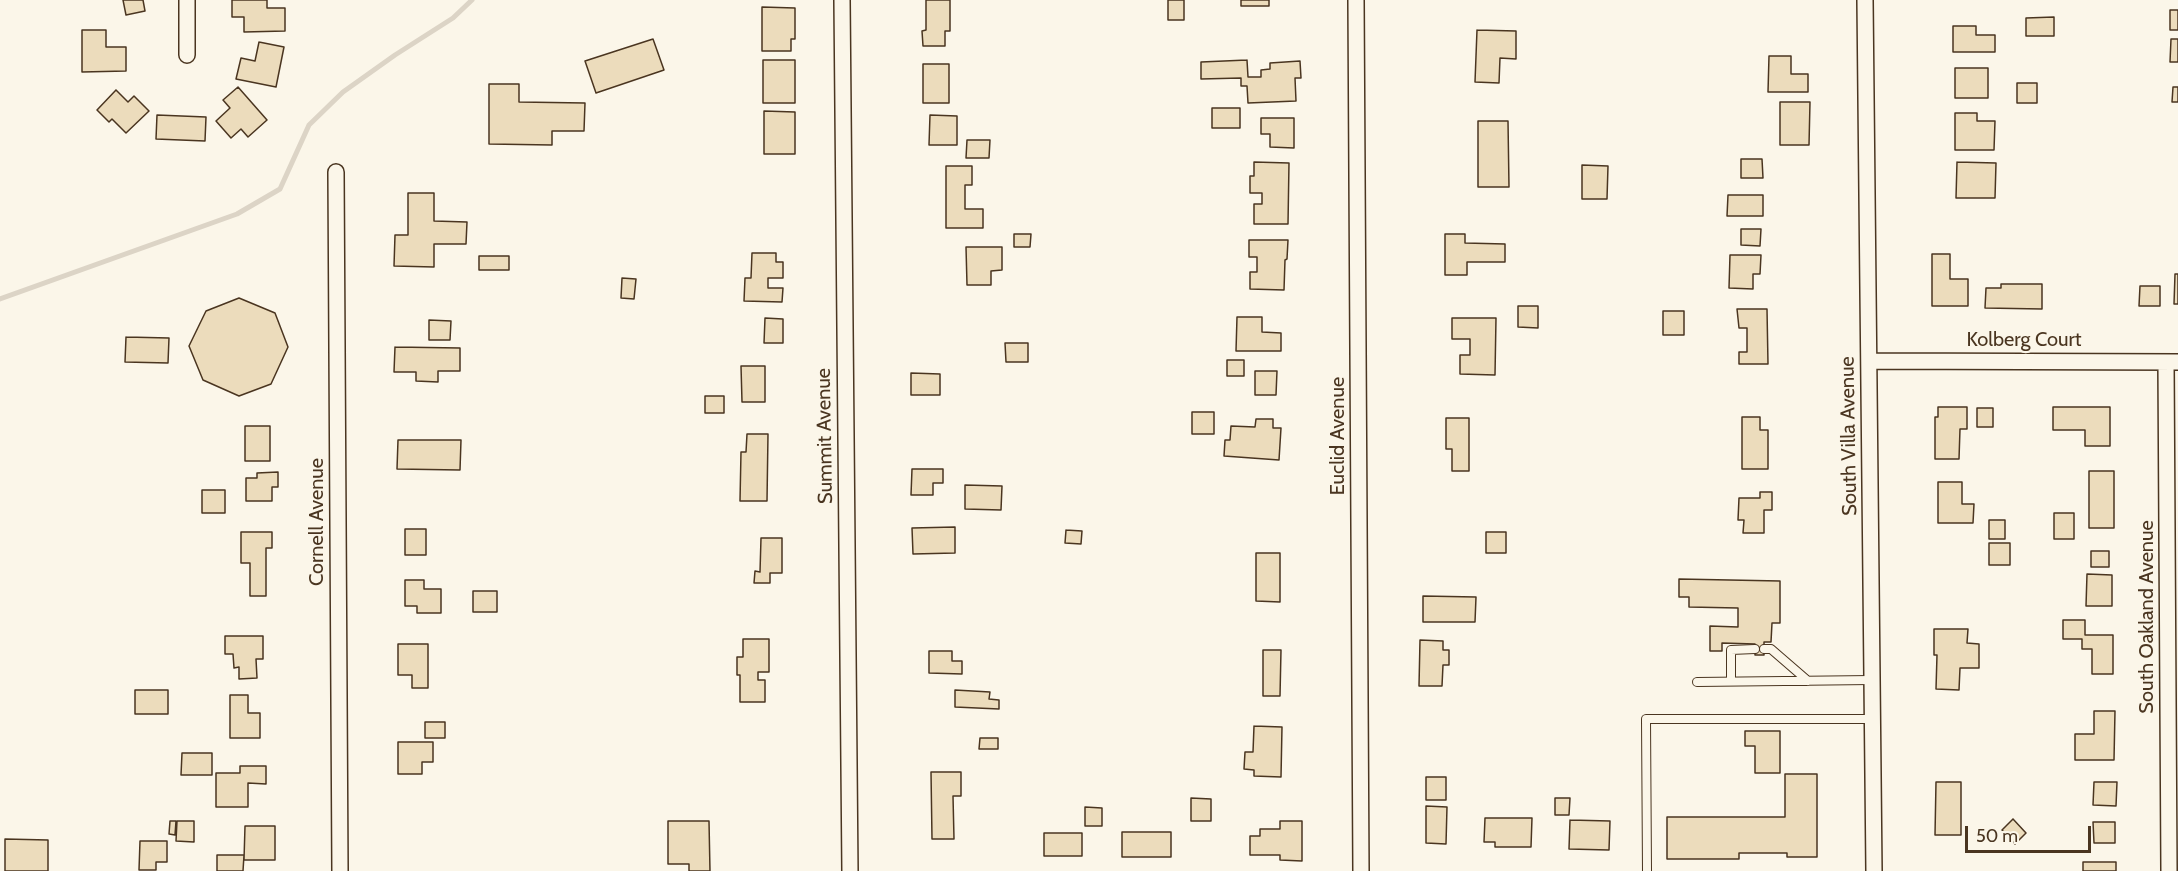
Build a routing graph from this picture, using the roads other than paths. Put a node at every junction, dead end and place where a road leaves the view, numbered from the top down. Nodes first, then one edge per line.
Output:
1 (187, 0) edge
2 (842, 0) edge
3 (1356, 0) edge
4 (1865, 0) edge
5 (187, 55) dead end
6 (336, 172) dead end
7 (1869, 361) junction
8 (2172, 362) edge
9 (1731, 681) junction
10 (1808, 681) junction
11 (1872, 681) junction
12 (1697, 682) dead end
13 (1872, 719) junction
14 (340, 871) edge
15 (850, 871) edge
16 (1361, 871) edge
17 (1647, 871) edge
18 (1874, 871) edge
19 (2169, 871) edge

1 - 5 street
2 - 15 street, Summit Avenue
3 - 16 street, Euclid Avenue
4 - 7 street, South Villa Avenue
6 - 14 street, Cornell Avenue
7 - 8 street, Kolberg Court
7 - 11 street, South Villa Avenue
8 - 19 street, South Oakland Avenue
9 - 10 lane
9 - 10 lane
9 - 12 lane
10 - 11 lane
11 - 13 street, South Villa Avenue
13 - 17 lane
13 - 18 street, South Villa Avenue

